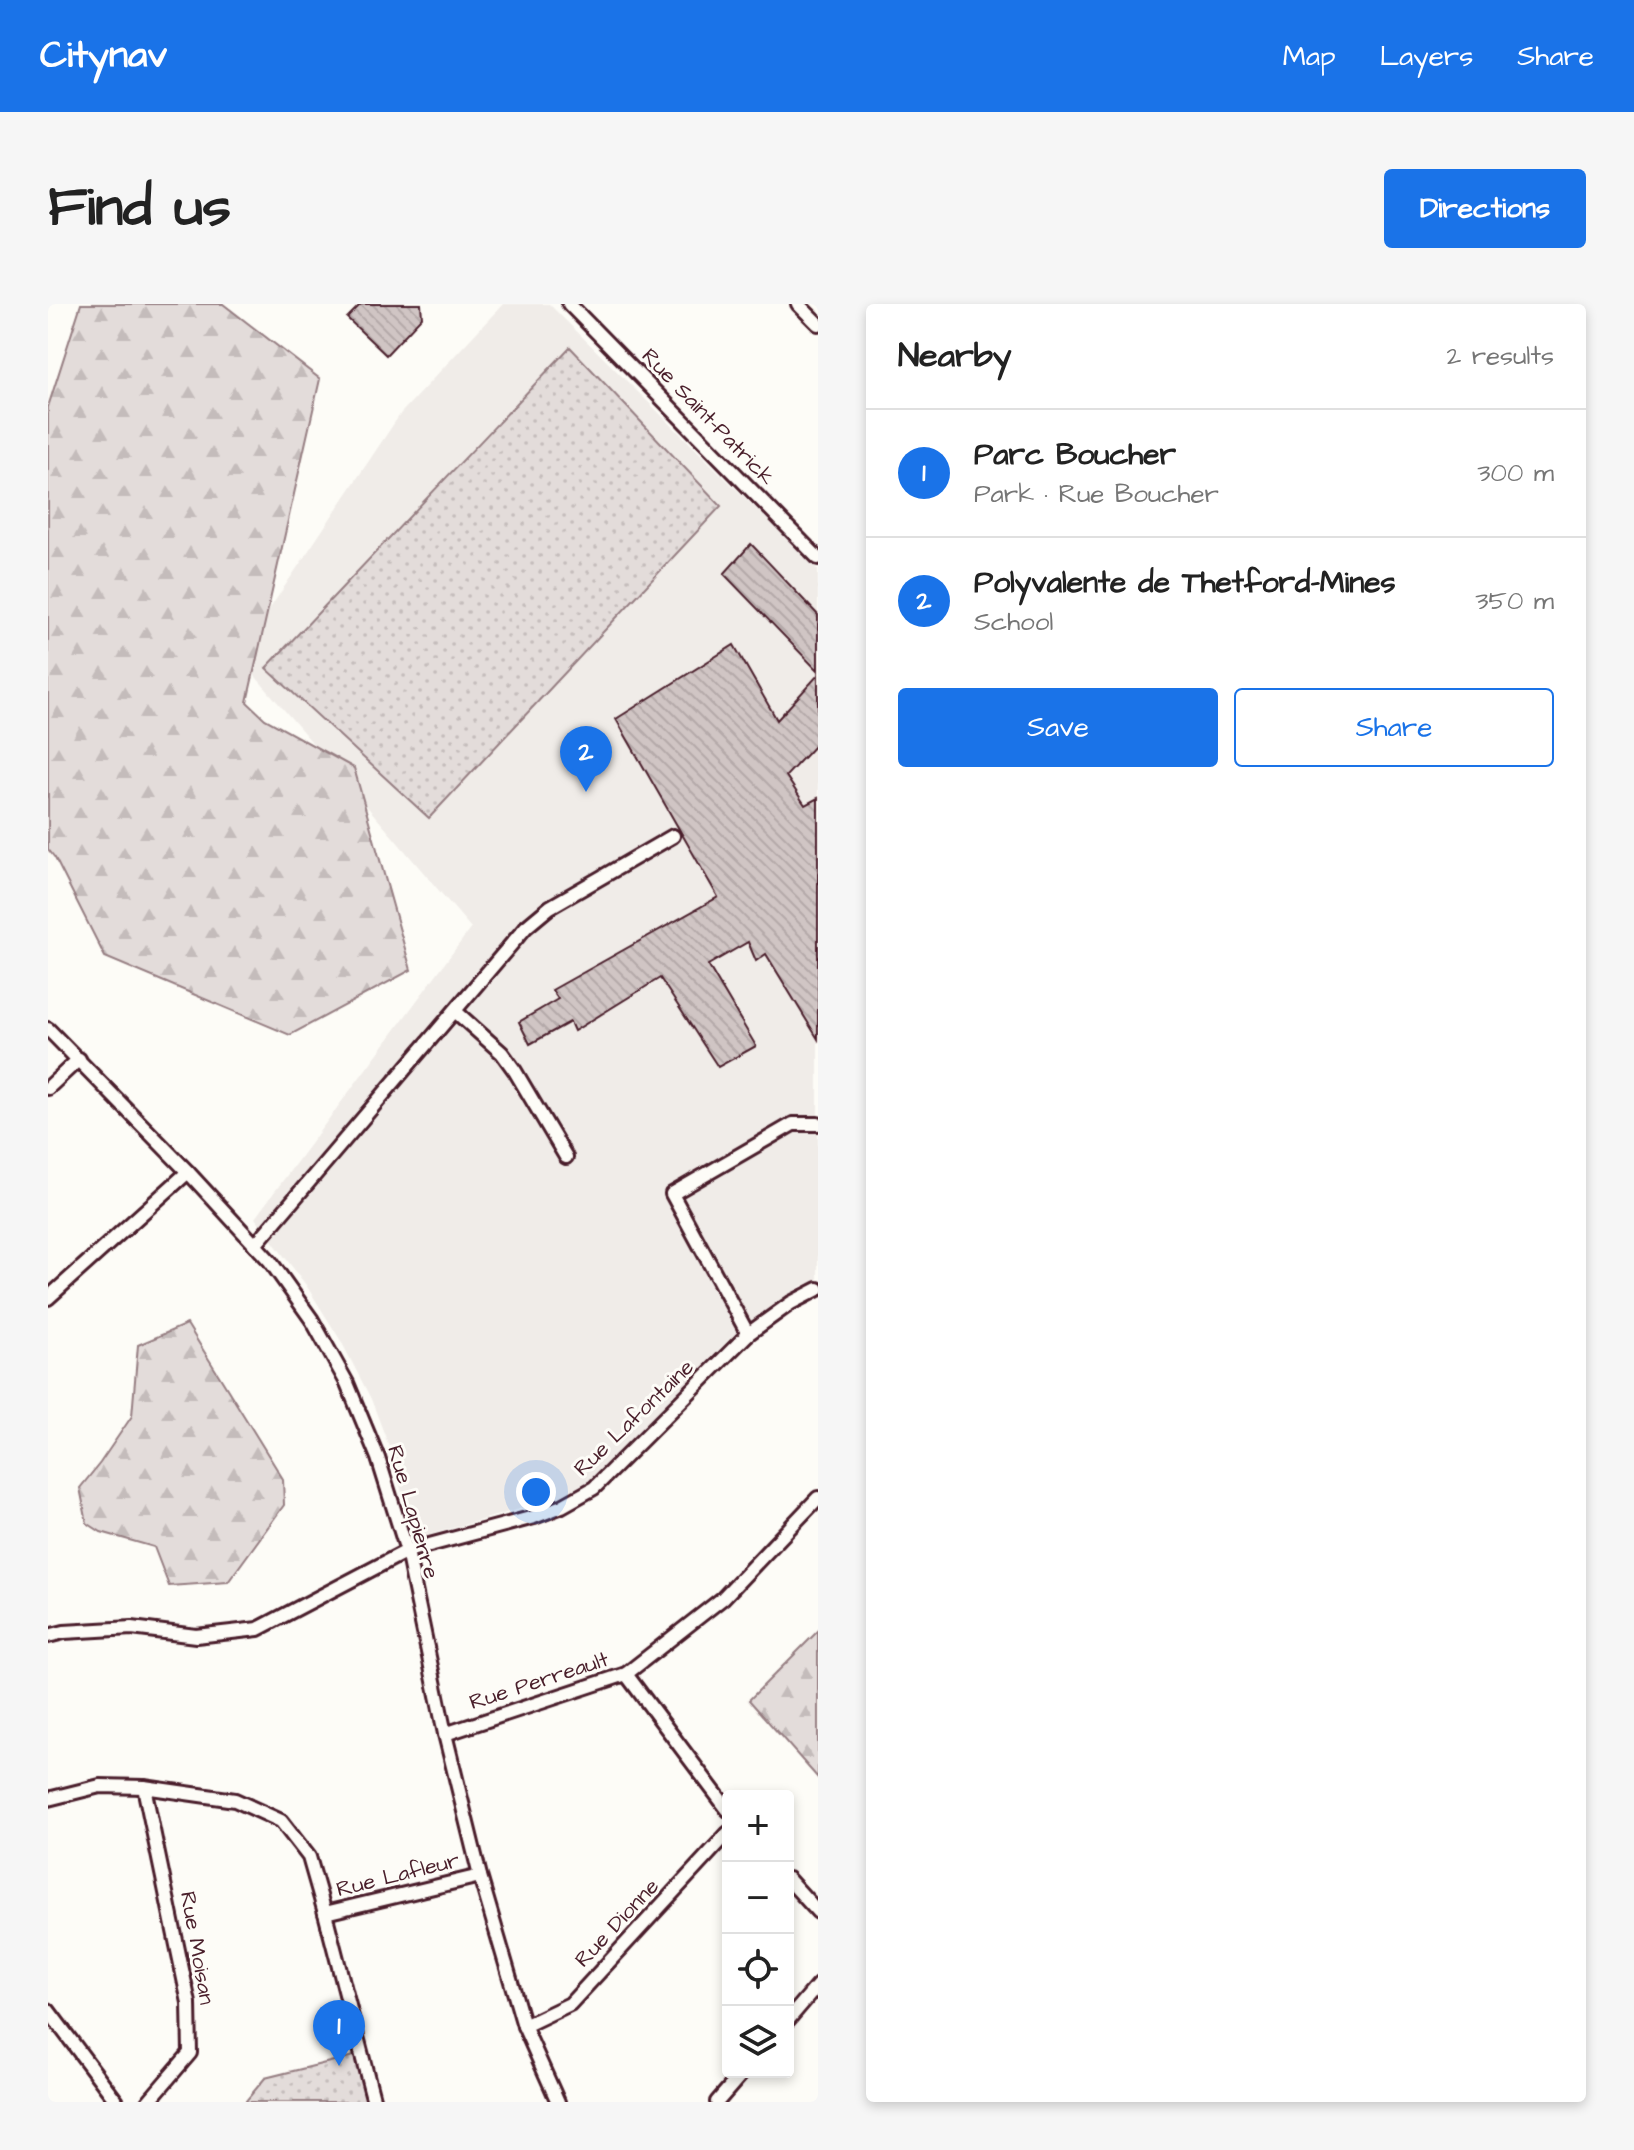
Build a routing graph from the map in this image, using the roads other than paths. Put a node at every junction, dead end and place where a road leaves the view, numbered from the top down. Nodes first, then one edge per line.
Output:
1 (569, 304) edge
2 (798, 304) edge
3 (818, 324) edge
4 (818, 558) edge
5 (673, 836) dead end
6 (455, 1011) junction
7 (48, 1029) edge
8 (79, 1059) junction
9 (48, 1088) edge
10 (818, 1124) edge
11 (566, 1157) dead end
12 (188, 1172) junction
13 (255, 1245) junction
14 (818, 1289) edge
15 (48, 1298) edge
16 (748, 1334) junction
17 (818, 1498) edge
18 (407, 1551) junction
19 (48, 1636) edge
20 (626, 1674) junction
21 (445, 1734) junction
22 (144, 1787) junction
23 (48, 1799) edge
24 (722, 1802) edge
25 (722, 1839) edge
26 (480, 1876) junction
27 (794, 1886) edge
28 (818, 1912) edge
29 (325, 1913) junction
30 (818, 1985) edge
31 (48, 2010) edge
32 (794, 2013) edge
33 (524, 2026) junction
34 (738, 2078) edge
35 (117, 2102) edge
36 (148, 2102) edge
37 (374, 2102) edge
38 (558, 2102) edge
39 (717, 2102) edge

1 - 4 street, Rue Saint-Patrick
2 - 3 street
5 - 6 street
6 - 11 street
6 - 13 street
7 - 8 street, Rue Lapierre
8 - 9 street
8 - 12 street, Rue Lapierre
10 - 16 street
12 - 13 street, Rue Lapierre
12 - 15 street
13 - 18 street, Rue Lapierre
14 - 16 street, Rue Lafontaine
16 - 18 street, Rue Lafontaine
17 - 20 street, Rue Perreault
18 - 19 street, Rue Lafontaine
18 - 21 street, Rue Lapierre
20 - 21 street, Rue Perreault
20 - 24 street
21 - 26 street, Rue Lapierre
22 - 23 street
22 - 29 street
22 - 36 street, Rue Moisan
25 - 33 street, Rue Dionne
26 - 29 street, Rue Lafleur
26 - 33 street, Rue Lapierre
27 - 28 street
29 - 37 street
30 - 32 street
31 - 35 street
33 - 38 street, Rue Lapierre
34 - 39 street

